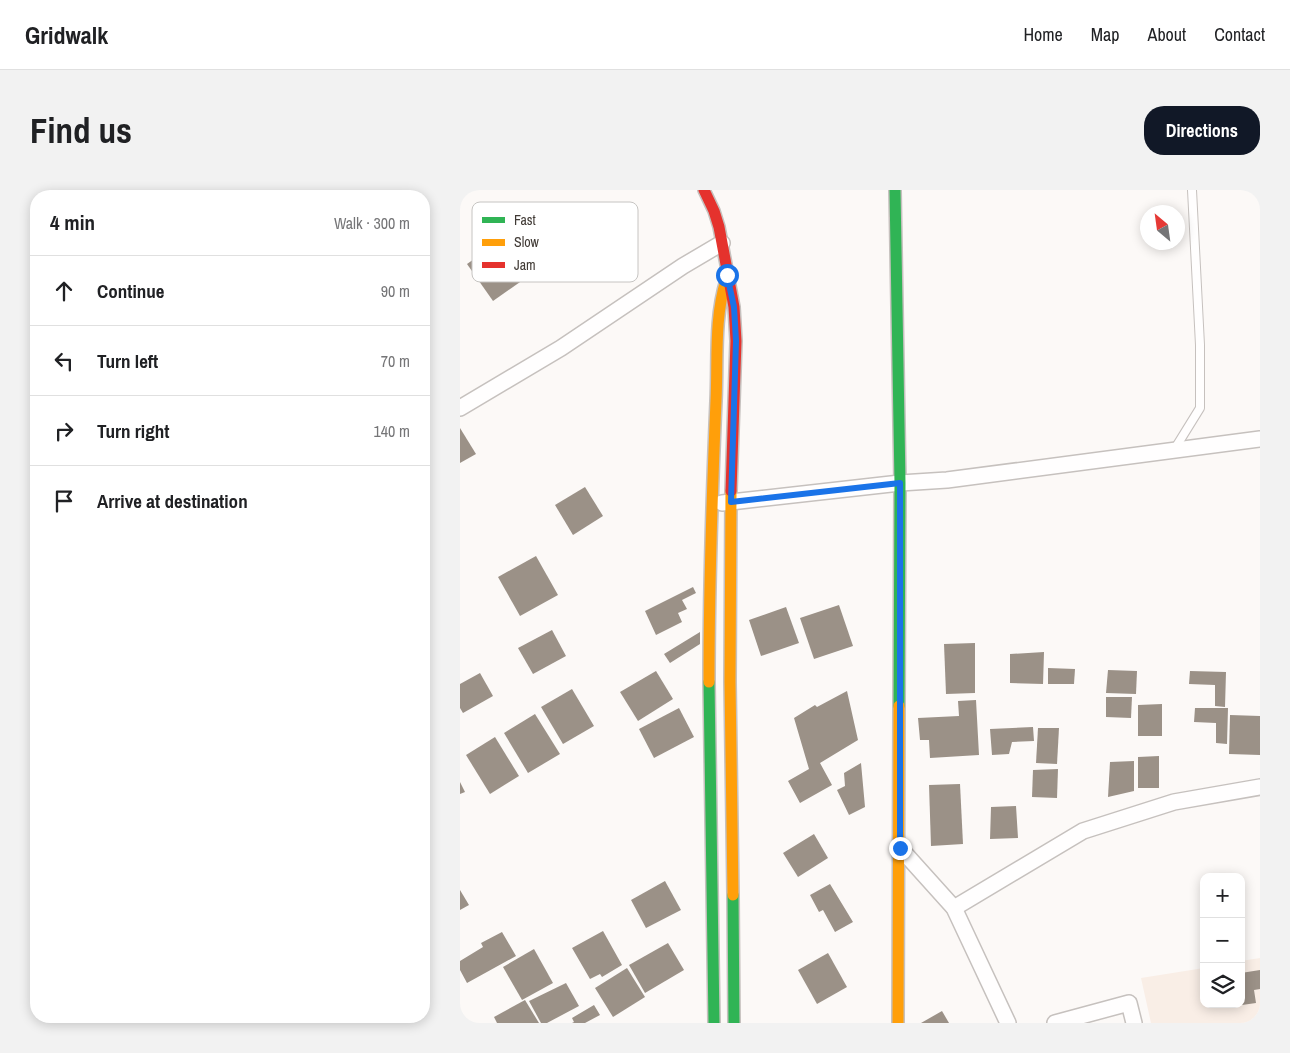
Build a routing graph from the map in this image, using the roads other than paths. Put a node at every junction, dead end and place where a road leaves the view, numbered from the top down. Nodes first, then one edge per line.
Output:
1 (704, 190) edge
2 (895, 190) edge
3 (1192, 190) edge
4 (722, 242) junction
5 (727, 275) junction
6 (460, 408) edge
7 (1260, 439) edge
8 (1173, 451) junction
9 (900, 483) junction
10 (731, 502) junction
11 (711, 504) junction
12 (1260, 787) edge
13 (900, 848) junction
14 (954, 908) junction
15 (714, 1023) edge
16 (734, 1023) edge
17 (898, 1023) edge
18 (1008, 1023) edge
19 (1055, 1023) edge
20 (1134, 1023) edge

1 - 4 street
2 - 9 street
3 - 8 lane
4 - 5 street
4 - 6 street
5 - 10 street
5 - 11 street
7 - 8 street
8 - 9 street
9 - 10 street
9 - 13 street
10 - 11 street
10 - 16 street
11 - 15 street
12 - 14 street
13 - 14 street
13 - 17 street
14 - 18 street
19 - 20 street

